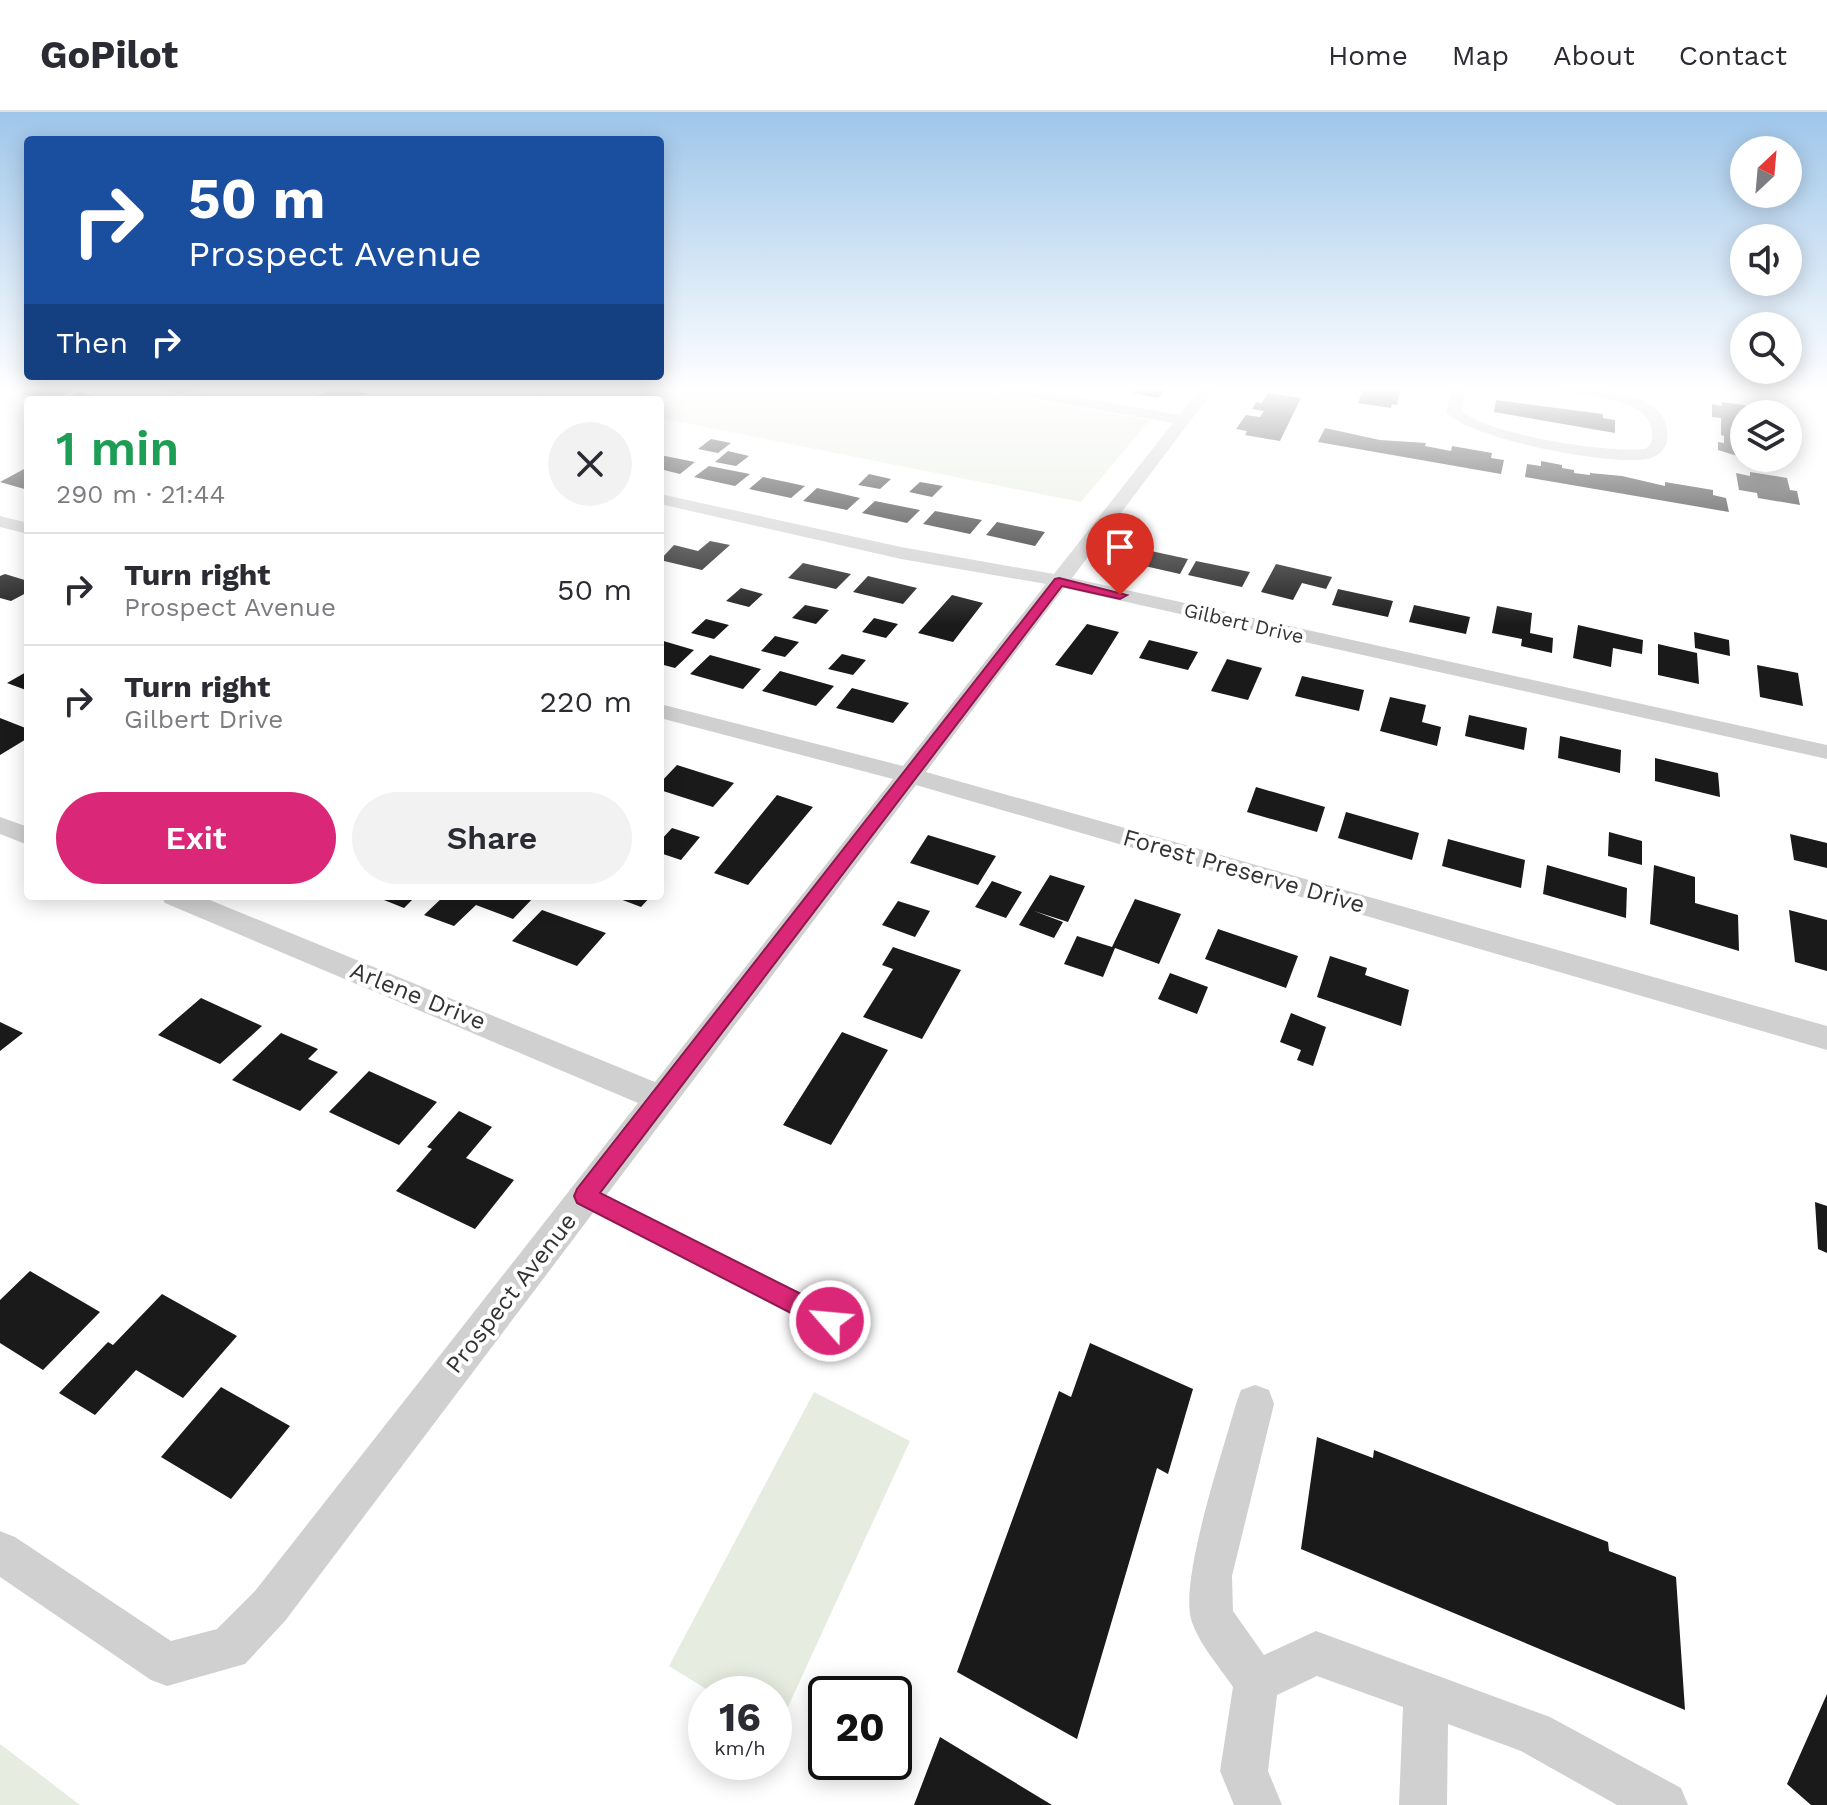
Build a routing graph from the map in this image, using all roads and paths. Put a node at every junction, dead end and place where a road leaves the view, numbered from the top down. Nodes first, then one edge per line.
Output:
1 (1148, 467) edge
2 (664, 500) edge
3 (0, 521) edge
4 (24, 528) edge
5 (1059, 582) junction
6 (664, 712) edge
7 (1827, 752) edge
8 (909, 776) junction
9 (0, 825) edge
10 (24, 834) edge
11 (184, 900) edge
12 (1827, 1038) edge
13 (661, 1099) junction
14 (585, 1196) junction
15 (830, 1321) dead end
16 (1255, 1404) dead end
17 (0, 1552) edge
18 (1256, 1682) junction
19 (1426, 1694) junction
20 (1256, 1804) edge
21 (1423, 1805) edge
22 (1664, 1805) edge

1 - 5 street, Prospect Avenue
2 - 5 street, Gilbert Drive
3 - 4 street
5 - 7 street, Gilbert Drive
5 - 8 street, Prospect Avenue
6 - 8 street, Forest Preserve Drive
8 - 12 street, Forest Preserve Drive
8 - 13 street, Prospect Avenue
9 - 10 street
11 - 13 street, Arlene Drive
13 - 14 street, Prospect Avenue
14 - 15 lane
14 - 17 street, Prospect Avenue
16 - 18 street
18 - 19 street
18 - 20 street
19 - 21 street
19 - 22 street

